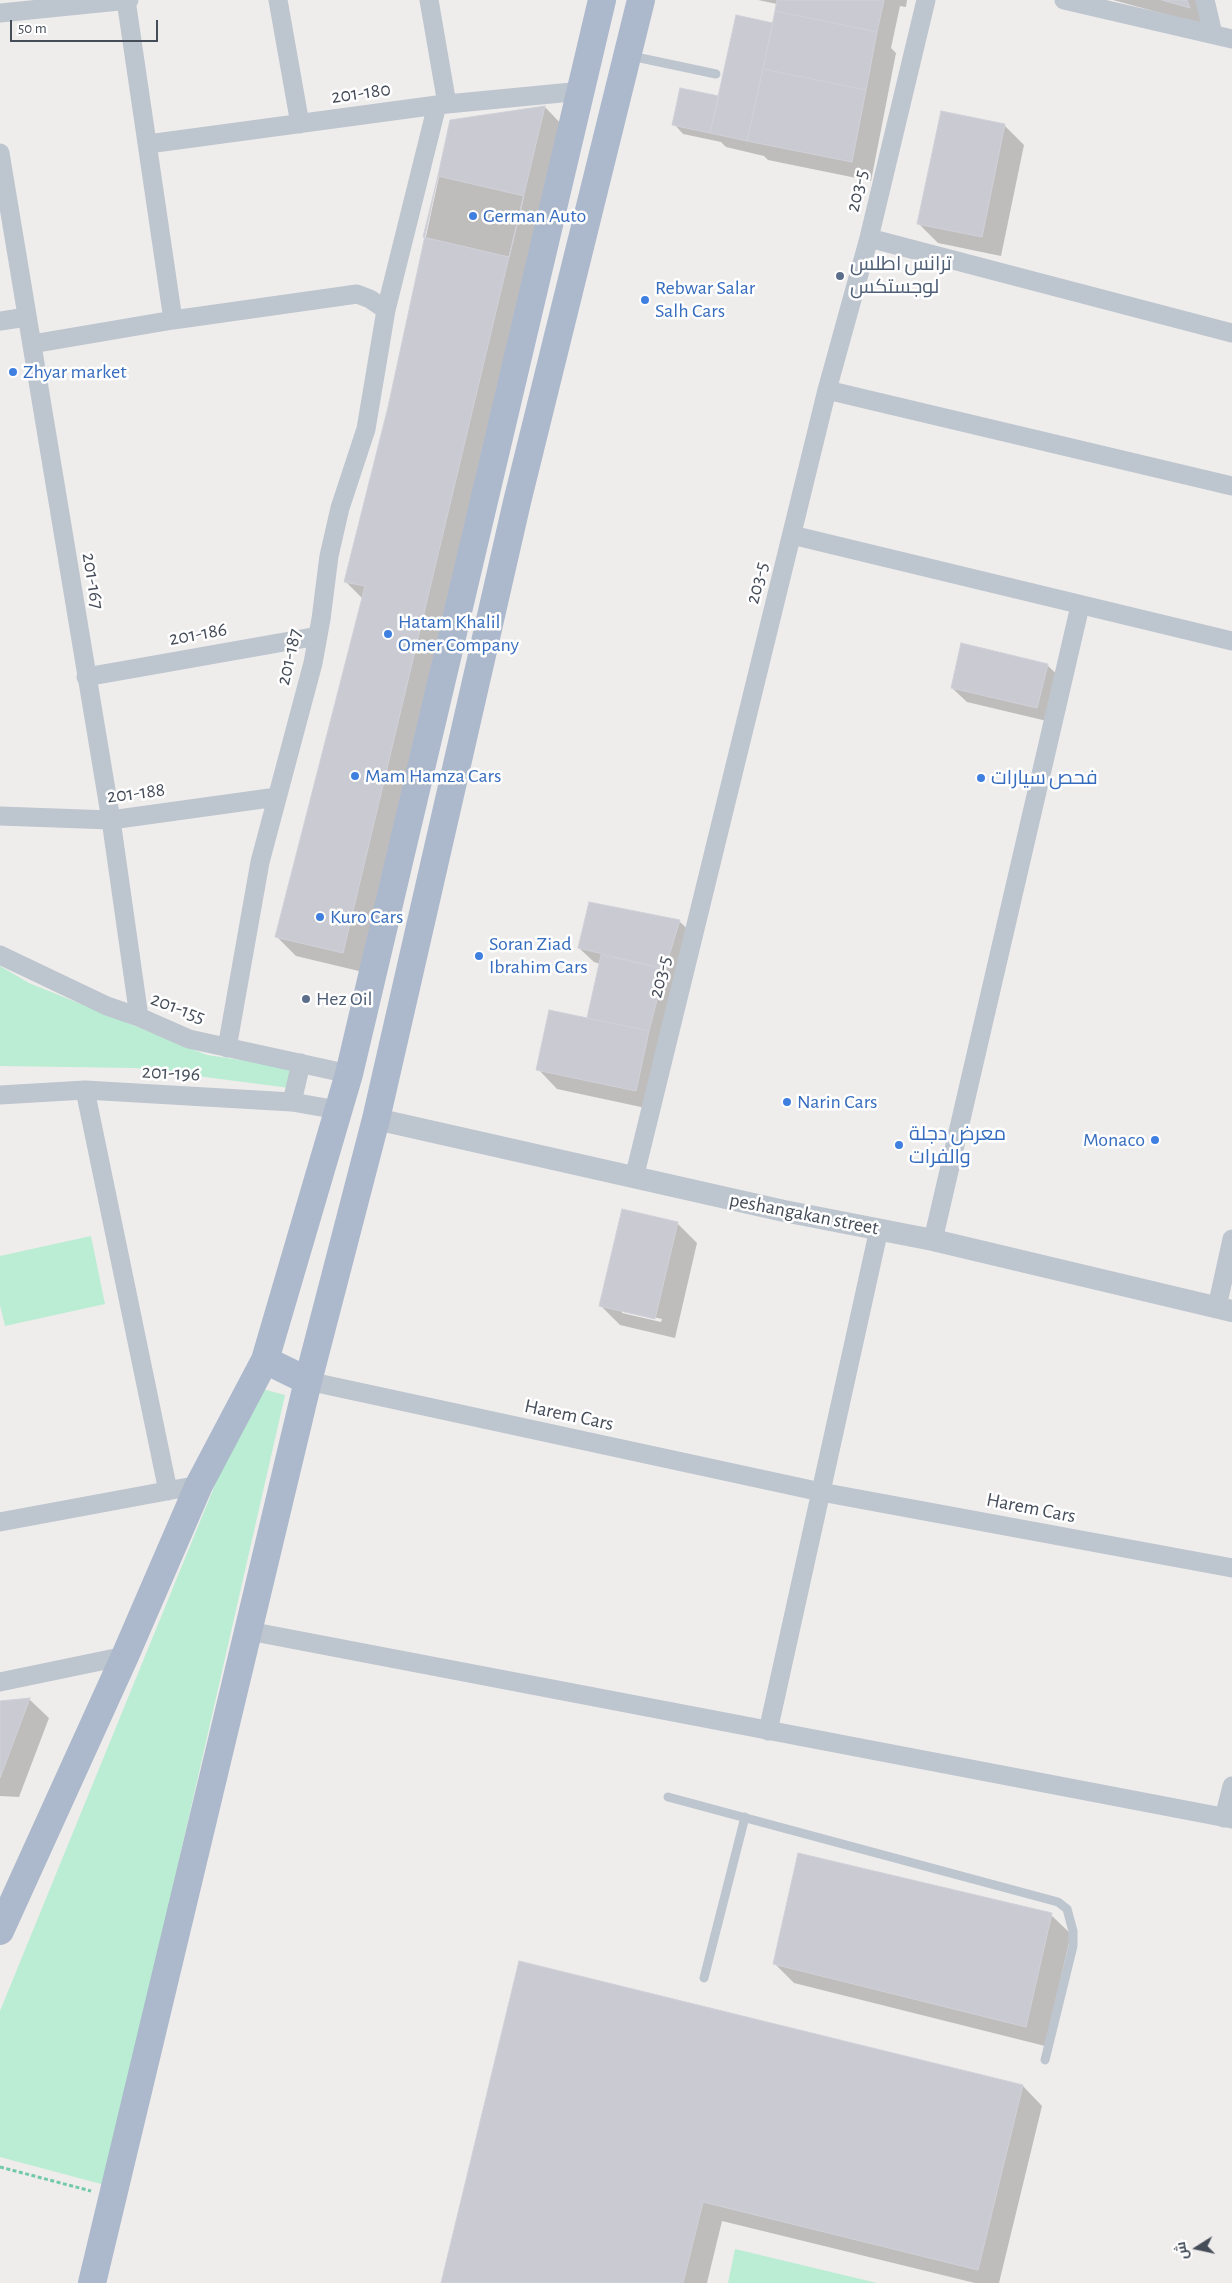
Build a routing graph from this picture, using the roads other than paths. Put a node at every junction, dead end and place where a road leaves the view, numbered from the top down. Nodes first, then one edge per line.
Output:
1 (128, 0) edge
2 (278, 0) edge
3 (429, 0) edge
4 (641, 0) edge
5 (926, 0) edge
6 (1064, 0) edge
7 (1205, 0) edge
8 (600, 10) edge
9 (0, 12) edge
10 (636, 27) junction
11 (1213, 34) junction
12 (1232, 39) edge
13 (628, 56) junction
14 (716, 74) dead end
15 (582, 91) junction
16 (442, 104) junction
17 (300, 124) junction
18 (148, 144) junction
19 (0, 153) edge
20 (2, 176) edge
21 (869, 238) junction
22 (386, 310) junction
23 (27, 317) junction
24 (173, 320) junction
25 (0, 321) edge
26 (1232, 333) edge
27 (32, 344) junction
28 (827, 390) junction
29 (1232, 486) edge
30 (484, 495) junction
31 (517, 502) junction
32 (792, 535) junction
33 (1080, 606) junction
34 (318, 636) junction
35 (1232, 641) edge
36 (86, 677) junction
37 (276, 796) junction
38 (0, 816) edge
39 (110, 820) junction
40 (0, 955) edge
41 (139, 1017) junction
42 (227, 1048) junction
43 (301, 1063) junction
44 (349, 1074) junction
45 (85, 1090) junction
46 (0, 1095) edge
47 (292, 1102) junction
48 (338, 1110) junction
49 (376, 1119) junction
50 (634, 1178) junction
51 (879, 1229) junction
52 (1232, 1239) edge
53 (933, 1240) junction
54 (1224, 1309) edge
55 (265, 1360) junction
56 (308, 1381) junction
57 (199, 1485) junction
58 (168, 1491) junction
59 (821, 1492) junction
60 (0, 1522) edge
61 (1232, 1568) edge
62 (248, 1631) junction
63 (125, 1656) junction
64 (0, 1682) edge
65 (768, 1731) junction
66 (1232, 1786) edge
67 (668, 1797) dead end
68 (745, 1817) junction
69 (1228, 1819) edge
70 (0, 1931) edge
71 (704, 1978) dead end
72 (1045, 2060) dead end
73 (92, 2283) edge

1 - 9 street
1 - 18 street
2 - 17 street
3 - 16 street
4 - 10 main road
5 - 21 street, 203-5
6 - 11 street
7 - 11 street
8 - 10 main road
8 - 15 main road
10 - 13 main road
11 - 12 street
13 - 14 lane
13 - 31 main road
15 - 16 street, 201-180
15 - 30 main road
16 - 17 street, 201-180
16 - 22 street, 201-187
17 - 18 street, 201-180
18 - 24 street
19 - 20 street, 201-167
20 - 23 street, 201-167
21 - 26 street
21 - 28 street, 203-5
22 - 24 street
22 - 34 street, 201-187
23 - 25 street
23 - 27 street, 201-167
24 - 27 street
27 - 36 street, 201-167
28 - 29 street
28 - 32 street, 203-5
30 - 31 main road
30 - 44 main road
31 - 49 main road
32 - 33 street
32 - 50 street, 203-5
33 - 35 street
33 - 53 street
34 - 36 street, 201-186
34 - 37 street, 201-187
36 - 39 street, 201-167
37 - 39 street, 201-188
37 - 42 street, 201-187
38 - 39 street, 201-188
39 - 41 street, 201-167
40 - 41 street, 201-155
41 - 42 street, 201-155
42 - 43 street, 201-155
43 - 44 street, 201-155
43 - 47 street
44 - 48 main road
45 - 46 street, 201-196
45 - 47 street, 201-196
45 - 58 street
47 - 48 street, 201-196
48 - 55 main road
49 - 50 street, peshangakan street
49 - 56 main road
50 - 51 street, peshangakan street
51 - 53 street, peshangakan street
51 - 59 street
52 - 54 street
53 - 54 street, peshangakan street
55 - 56 main road
55 - 57 main road
56 - 59 street, Harem Cars
56 - 62 main road
57 - 58 street
57 - 63 main road
58 - 60 street
59 - 61 street, Harem Cars
59 - 65 street
62 - 65 street
62 - 73 main road
63 - 64 street
63 - 70 main road
65 - 69 street
66 - 69 street
67 - 68 lane
68 - 71 lane
68 - 72 lane

